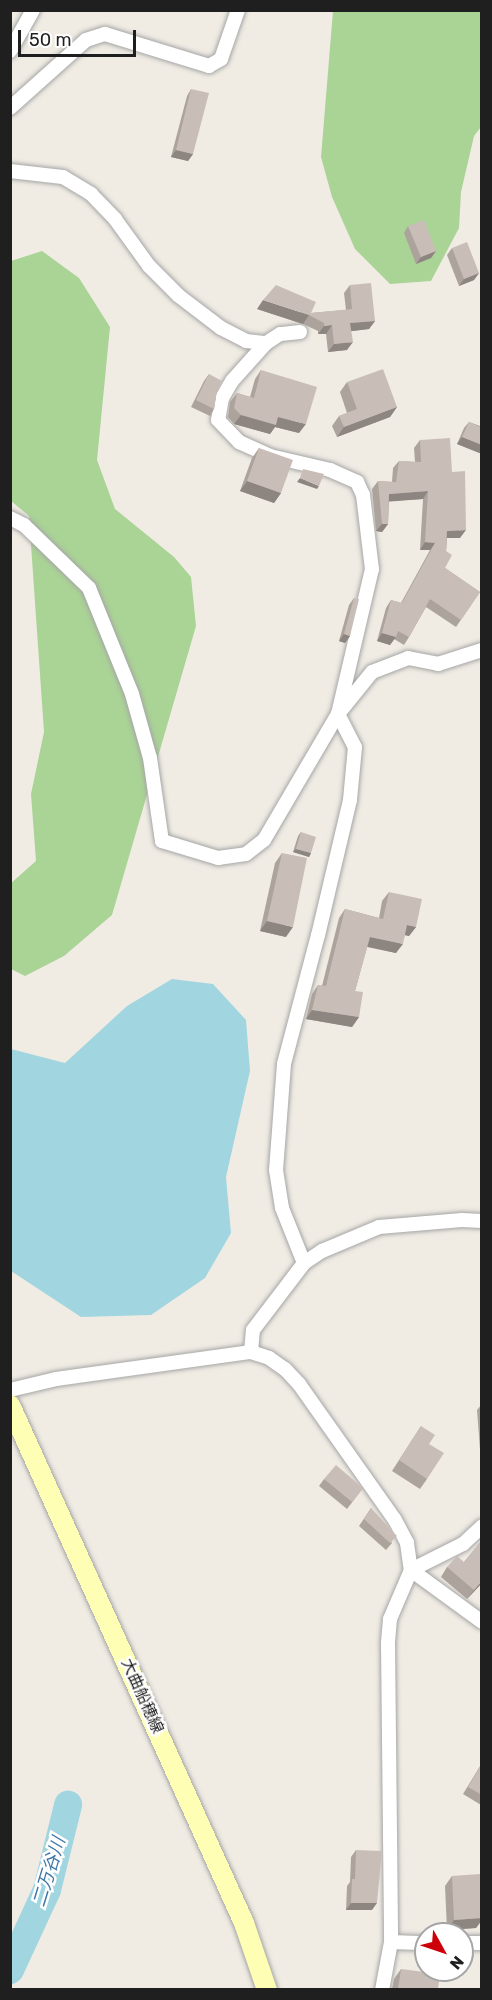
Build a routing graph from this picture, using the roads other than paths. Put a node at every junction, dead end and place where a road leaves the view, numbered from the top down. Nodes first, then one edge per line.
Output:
1 (33, 10) edge
2 (238, 10) edge
3 (10, 51) edge
4 (10, 108) edge
5 (10, 171) edge
6 (300, 332) dead end
7 (266, 343) junction
8 (10, 518) edge
9 (482, 650) edge
10 (338, 714) junction
11 (482, 1221) edge
12 (304, 1263) junction
13 (251, 1352) junction
14 (10, 1390) edge
15 (10, 1405) edge
16 (482, 1526) edge
17 (411, 1570) junction
18 (482, 1622) edge
19 (391, 1942) junction
20 (414, 1943) edge
21 (267, 1989) edge
22 (382, 1989) edge

1 - 3 street
2 - 4 street
5 - 7 street
6 - 7 street
7 - 10 street
8 - 10 street
9 - 10 street
10 - 12 street
11 - 12 street
12 - 13 street
13 - 14 street
13 - 17 street
15 - 21 main road, 大曲船穂線
16 - 17 street
17 - 18 street
17 - 19 street
19 - 20 street
19 - 22 street

